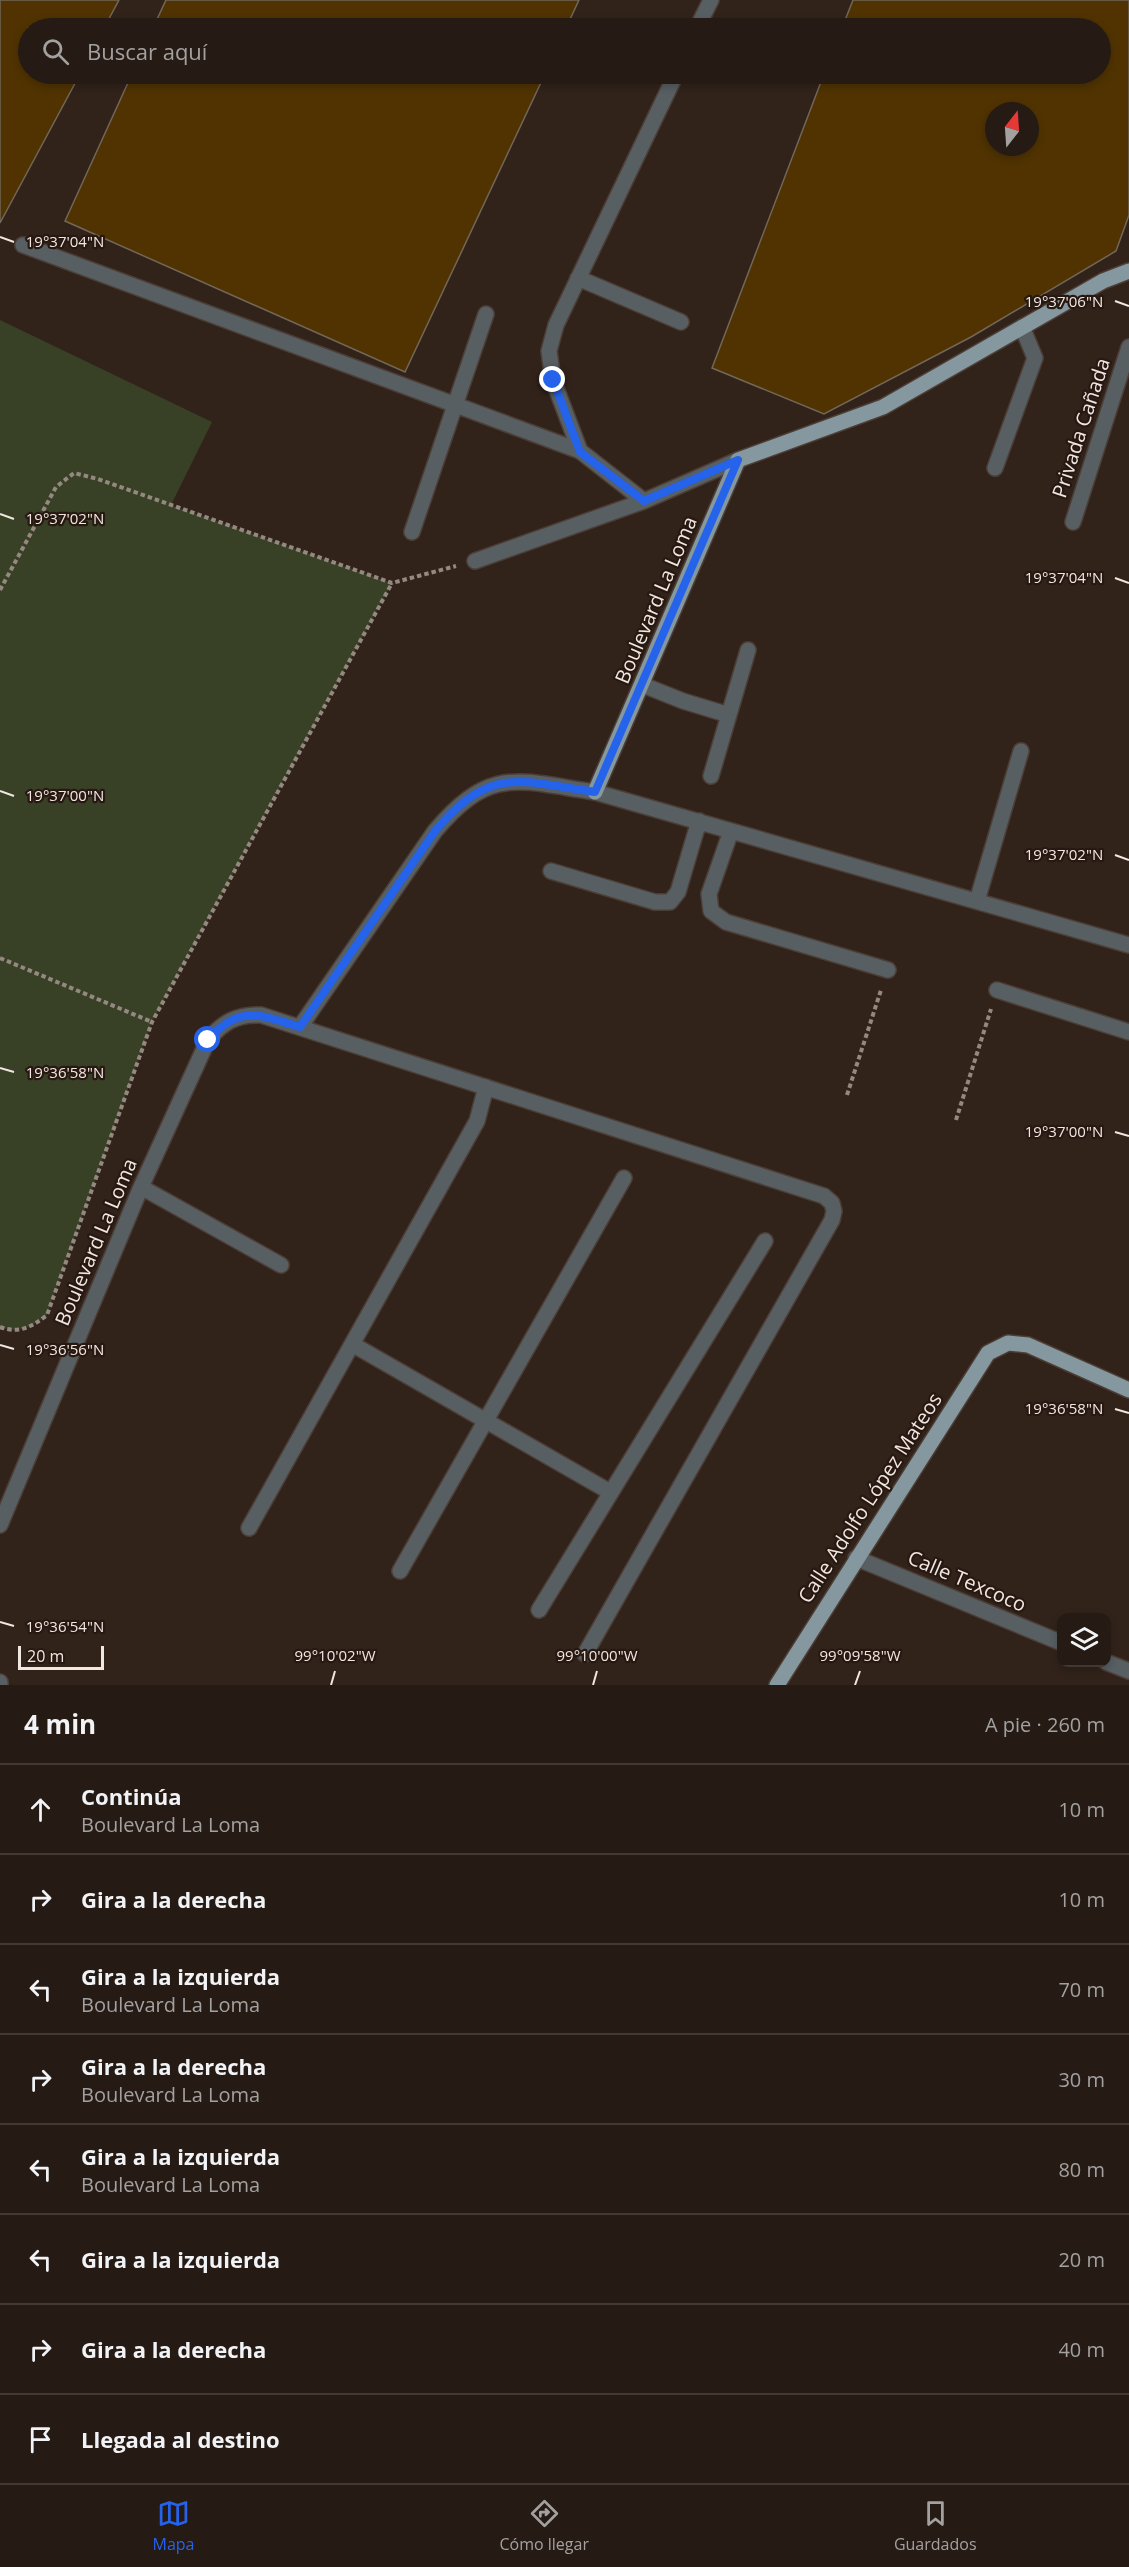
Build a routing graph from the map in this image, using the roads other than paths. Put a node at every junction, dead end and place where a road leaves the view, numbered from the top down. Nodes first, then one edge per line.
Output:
1 (711, 0) edge
2 (702, 18) edge
3 (670, 84) edge
4 (23, 245) dead end
5 (1129, 272) edge
6 (578, 278) junction
7 (486, 314) dead end
8 (681, 322) dead end
9 (1022, 327) junction
10 (1129, 347) edge
11 (455, 406) junction
12 (580, 452) junction
13 (738, 460) junction
14 (995, 468) dead end
15 (644, 501) junction
16 (1072, 522) dead end
17 (412, 532) dead end
18 (475, 561) road end
19 (748, 650) dead end
20 (643, 685) junction
21 (729, 715) junction
22 (1021, 751) dead end
23 (711, 776) dead end
24 (595, 792) junction
25 (699, 821) junction
26 (731, 831) junction
27 (551, 871) dead end
28 (977, 902) junction
29 (1129, 945) edge
30 (888, 970) road end
31 (997, 990) road end
32 (300, 1027) junction
33 (1129, 1032) edge
34 (486, 1087) junction
35 (624, 1178) dead end
36 (141, 1187) junction
37 (765, 1241) dead end
38 (281, 1265) dead end
39 (352, 1344) junction
40 (1129, 1390) edge
41 (486, 1421) junction
42 (610, 1492) junction
43 (0, 1525) edge
44 (249, 1528) dead end
45 (856, 1558) junction
46 (400, 1571) dead end
47 (539, 1610) dead end
48 (1057, 1641) edge
49 (585, 1654) dead end
50 (1111, 1664) edge
51 (1129, 1671) edge
52 (777, 1685) edge

1 - 2 street
3 - 6 street
4 - 11 street
5 - 9 main road
6 - 8 street
6 - 12 street
7 - 11 street
9 - 13 main road
9 - 14 street
10 - 16 street, Privada Cañada
11 - 12 street
11 - 17 street
12 - 15 street
13 - 15 street
13 - 20 main road, Boulevard La Loma
15 - 18 street
19 - 21 street
20 - 21 street
20 - 24 main road, Boulevard La Loma
21 - 23 street
22 - 28 street
24 - 25 street
24 - 32 street
25 - 26 street
25 - 27 street
26 - 28 street
26 - 30 street
28 - 29 street
31 - 33 street
32 - 34 street
32 - 36 street, Boulevard La Loma
34 - 39 street
34 - 49 street
35 - 41 street
36 - 38 street
36 - 43 street, Boulevard La Loma
37 - 42 street
39 - 41 street
39 - 44 street
40 - 45 main road, Calle Adolfo López Mateos
41 - 42 street
41 - 46 street
42 - 47 street
45 - 48 street, Calle Texcoco
45 - 52 main road, Calle Adolfo López Mateos
50 - 51 street

